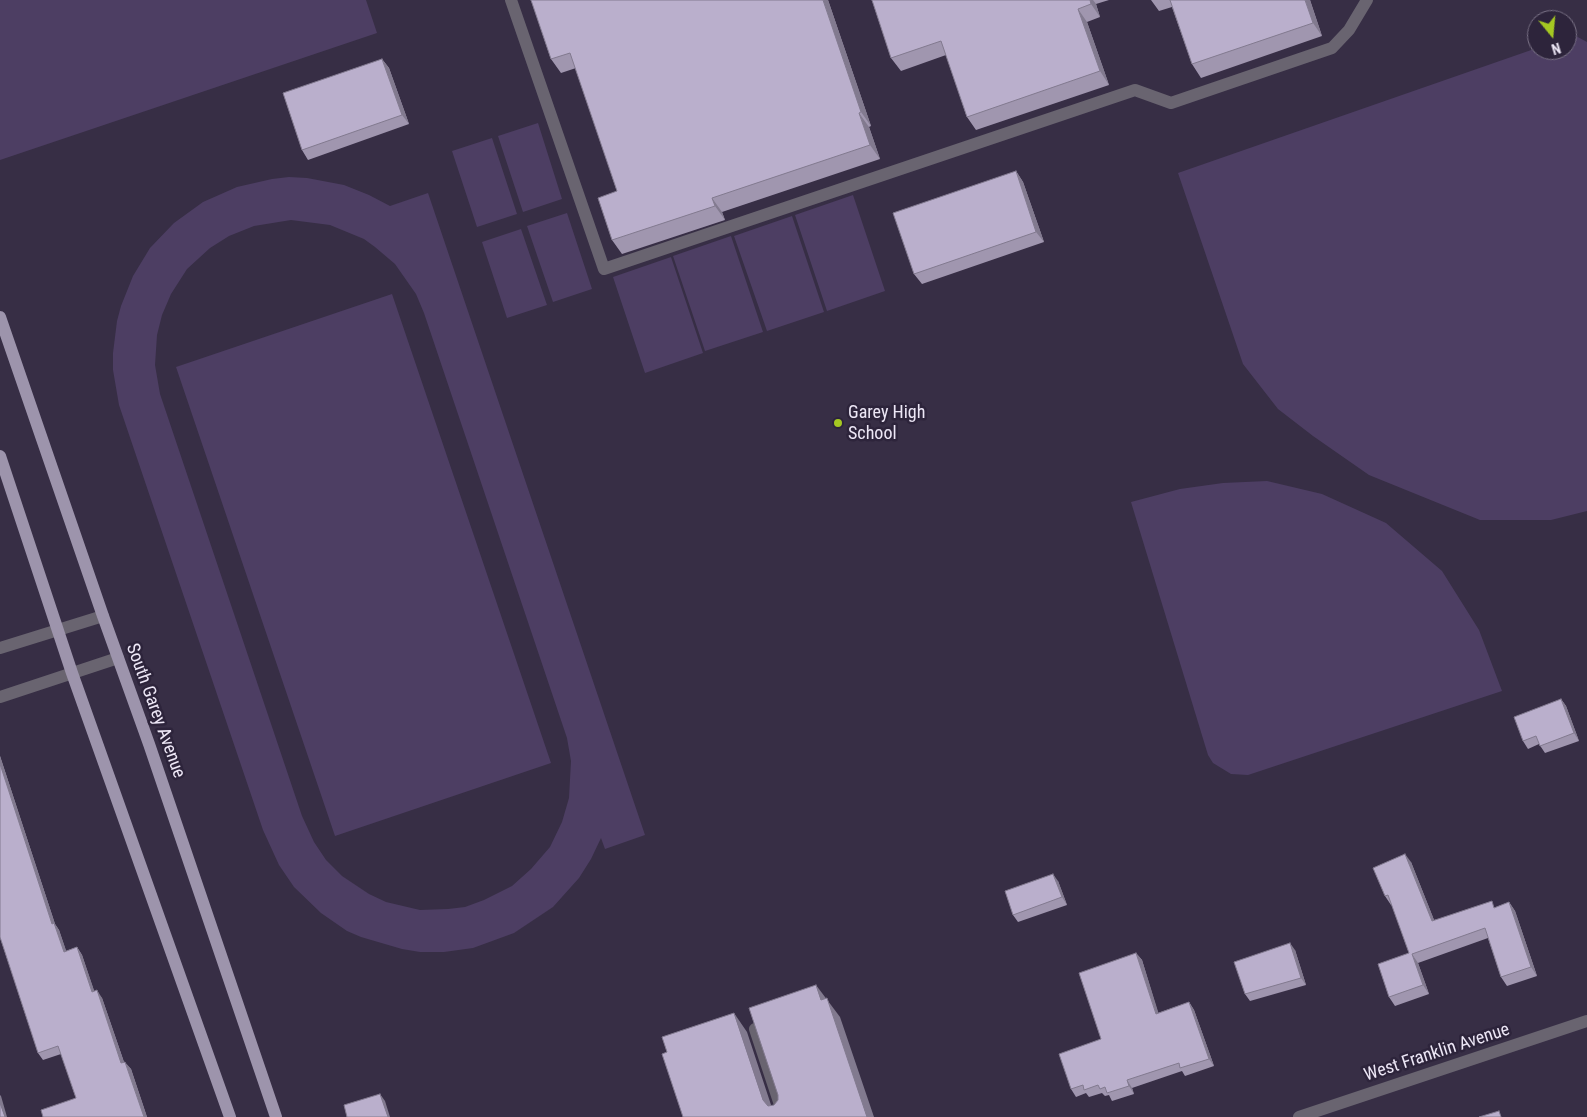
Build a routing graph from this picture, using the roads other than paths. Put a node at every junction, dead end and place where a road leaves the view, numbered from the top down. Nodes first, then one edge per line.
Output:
1 (511, 0) edge
2 (1367, 0) edge
3 (0, 317) edge
4 (0, 456) edge
5 (103, 616) junction
6 (58, 630) junction
7 (0, 648) edge
8 (118, 658) junction
9 (72, 673) junction
10 (0, 698) edge
11 (1587, 1021) edge
12 (754, 1029) edge
13 (230, 1117) edge
14 (276, 1117) edge
15 (784, 1117) edge
16 (1299, 1117) edge

1 - 2 street
3 - 5 main road, South Garey Avenue
4 - 6 main road
5 - 6 street
5 - 8 main road, South Garey Avenue
6 - 7 street
6 - 9 main road
8 - 9 street
8 - 14 main road, South Garey Avenue
9 - 10 street
9 - 13 main road
11 - 16 street, West Franklin Avenue
12 - 15 street

